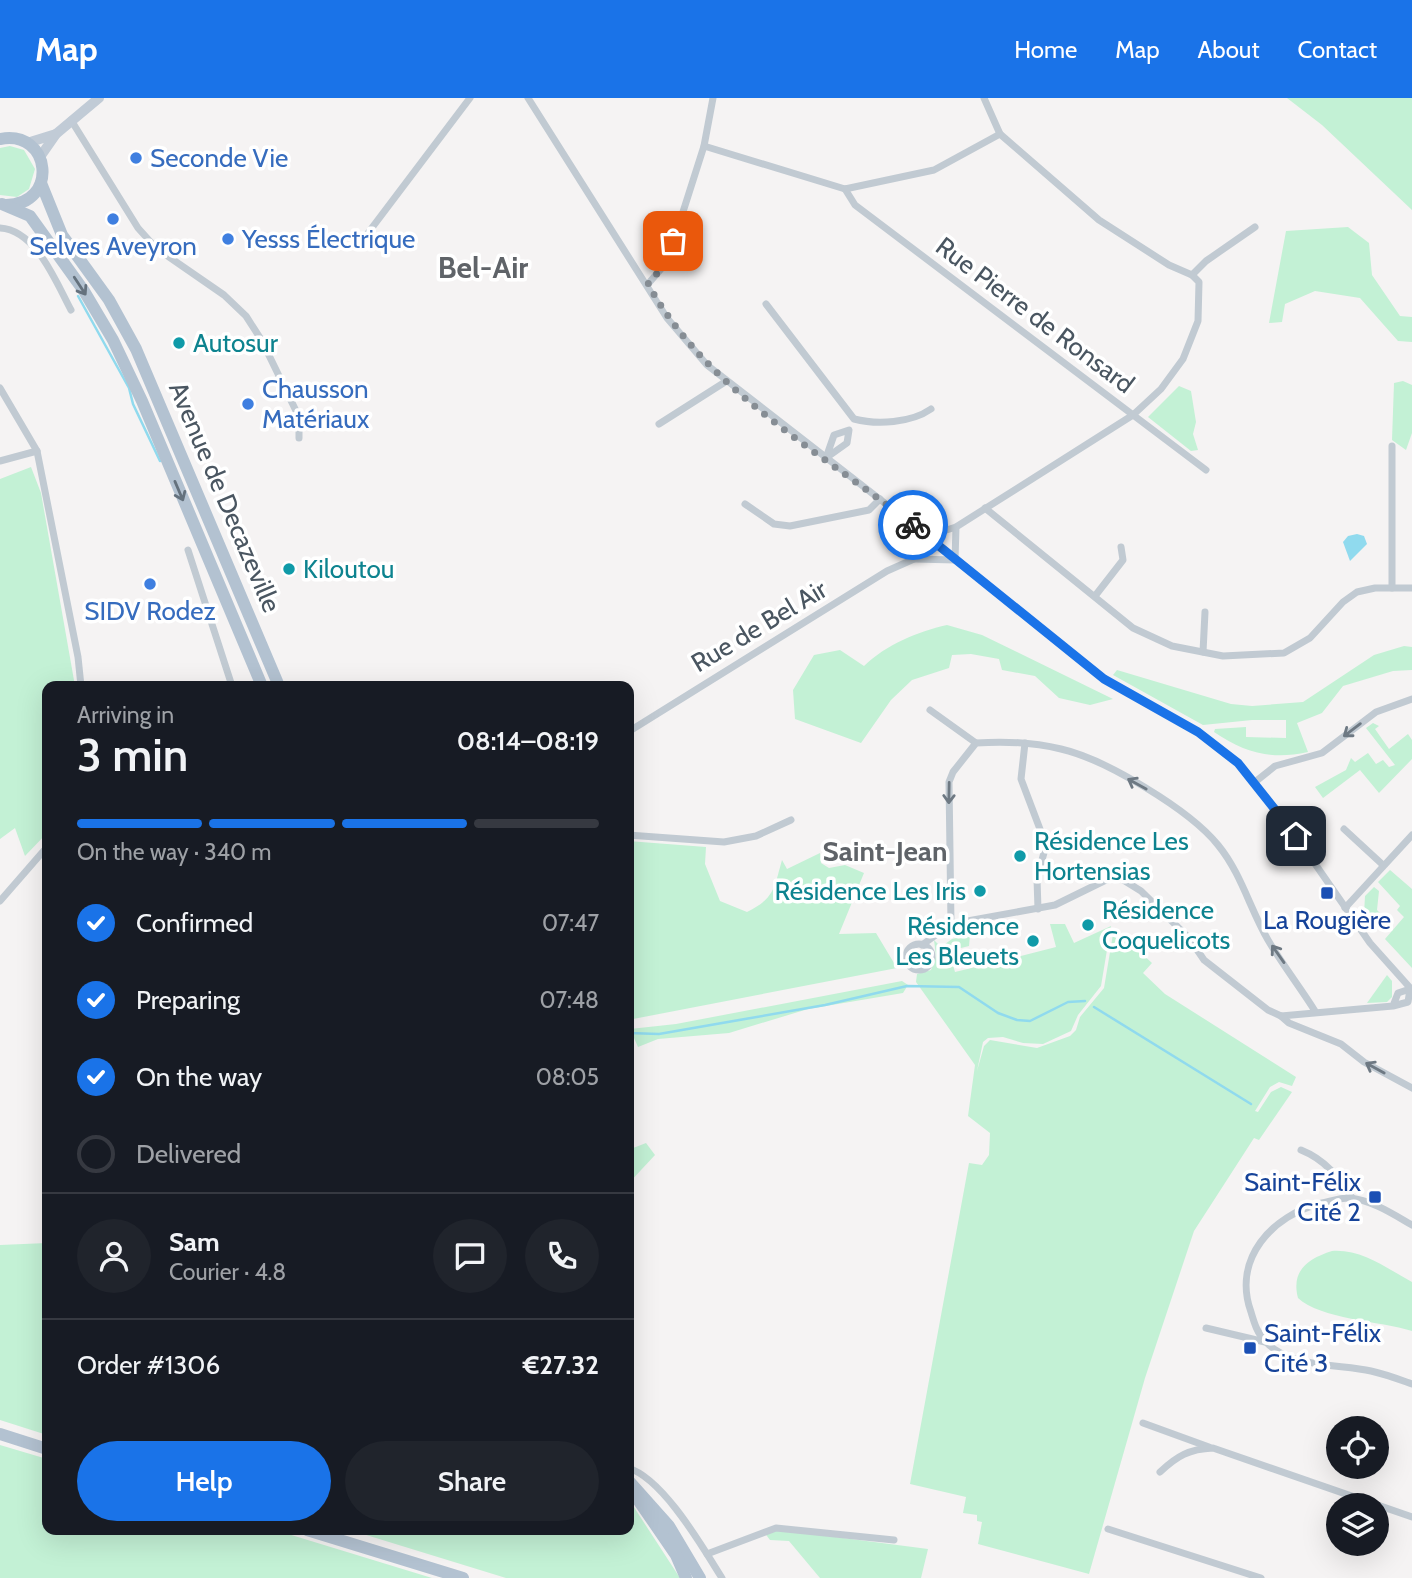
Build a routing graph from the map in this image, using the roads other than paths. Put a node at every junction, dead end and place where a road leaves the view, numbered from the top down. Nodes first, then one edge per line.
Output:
1 (99, 98) edge
2 (470, 98) edge
3 (528, 98) edge
4 (713, 98) edge
5 (984, 98) edge
6 (71, 120) junction
7 (56, 134) junction
8 (1000, 134) junction
9 (2, 137) edge
10 (27, 143) junction
11 (704, 146) junction
12 (40, 157) junction
13 (41, 183) junction
14 (845, 189) junction
15 (1, 204) edge
16 (1255, 227) dead end
17 (0, 228) edge
18 (369, 233) dead end
19 (1192, 275) junction
20 (648, 284) junction
21 (766, 304) dead end
22 (71, 310) dead end
23 (725, 382) junction
24 (0, 388) edge
25 (930, 409) dead end
26 (1133, 415) junction
27 (853, 419) junction
28 (659, 424) dead end
29 (849, 430) junction
30 (299, 438) dead end
31 (1392, 446) dead end
32 (37, 451) junction
33 (826, 458) junction
34 (0, 461) edge
35 (1206, 470) dead end
36 (880, 499) junction
37 (745, 503) dead end
38 (985, 508) junction
39 (956, 527) junction
40 (931, 539) junction
41 (1121, 547) dead end
42 (188, 550) dead end
43 (914, 559) junction
44 (956, 560) junction
45 (1392, 588) junction
46 (1412, 588) edge
47 (1095, 596) junction
48 (1205, 612) dead end
49 (1203, 652) junction
50 (80, 681) edge
51 (230, 681) edge
52 (260, 681) edge
53 (277, 681) edge
54 (1412, 699) edge
55 (930, 710) dead end
56 (634, 728) edge
57 (976, 743) junction
58 (1025, 743) junction
59 (1255, 782) junction
60 (791, 820) dead end
61 (1344, 829) dead end
62 (634, 835) edge
63 (1412, 835) edge
64 (42, 853) edge
65 (1383, 865) junction
66 (0, 901) edge
67 (1345, 908) junction
68 (1038, 909) junction
69 (951, 924) junction
70 (922, 945) dead end
71 (1411, 989) edge
72 (1315, 1011) junction
73 (1281, 1016) junction
74 (1412, 1088) edge
75 (1301, 1150) dead end
76 (1353, 1199) junction
77 (1412, 1225) edge
78 (1206, 1328) dead end
79 (1265, 1342) junction
80 (1412, 1384) edge
81 (1143, 1423) dead end
82 (0, 1434) edge
83 (42, 1447) edge
84 (1213, 1448) junction
85 (634, 1472) edge
86 (1160, 1472) dead end
87 (634, 1487) edge
88 (634, 1494) edge
89 (1412, 1517) edge
90 (1108, 1529) dead end
91 (323, 1535) edge
92 (894, 1540) dead end
93 (706, 1554) junction
94 (463, 1578) edge
95 (686, 1578) edge
96 (700, 1578) edge
97 (722, 1578) edge
98 (1261, 1578) edge

1 - 6 street
2 - 18 street
3 - 20 street
4 - 11 street
5 - 8 street
6 - 7 street
6 - 30 street
7 - 10 street
7 - 12 street
8 - 14 street
8 - 19 street
9 - 10 main road
10 - 12 main road
11 - 14 street
11 - 20 street
12 - 13 main road, Avenue de Decazeville
13 - 15 main road
13 - 53 main road, Avenue de Decazeville
14 - 26 street, Rue Pierre de Ronsard
15 -> 52 main road, Avenue de Decazeville
16 - 19 street
17 - 22 street
19 - 26 street
20 - 23 street
21 - 27 street
23 - 28 street
23 - 33 street
24 - 32 street
25 - 27 street
26 - 35 street, Rue Pierre de Ronsard
26 - 38 street
27 - 29 street
29 - 33 street
29 - 33 street
31 - 45 street
32 - 34 street
32 - 50 street
33 - 36 street
36 - 37 street
36 - 40 street
38 - 39 street
38 - 47 street
39 - 40 street
39 - 44 street
40 - 43 street, Rue de Bel Air
40 - 44 street
41 - 47 street
42 - 51 street
43 - 44 street, Rue de Bel Air
43 - 56 street, Rue de Bel Air
44 - 59 street
45 - 46 street
45 - 49 street
47 - 49 street
48 - 49 street
54 -> 59 street
55 - 57 street
57 - 58 street
57 -> 69 street
58 - 68 street
72 -> 58 street
59 - 67 street
60 - 62 street
61 - 65 street
63 - 65 street
64 - 66 street
65 - 67 street
67 - 71 street
68 - 69 street
68 - 73 street
69 - 70 street
71 - 72 street
72 - 73 street
74 -> 73 street
75 - 76 street
76 - 77 street
76 - 79 street
78 - 79 street
79 - 80 street
81 - 84 street
82 - 83 main road
84 - 86 street
84 - 89 street
85 - 93 street
87 - 96 main road
88 - 95 main road
90 - 98 street
91 - 94 main road
92 - 93 street
93 - 97 street

